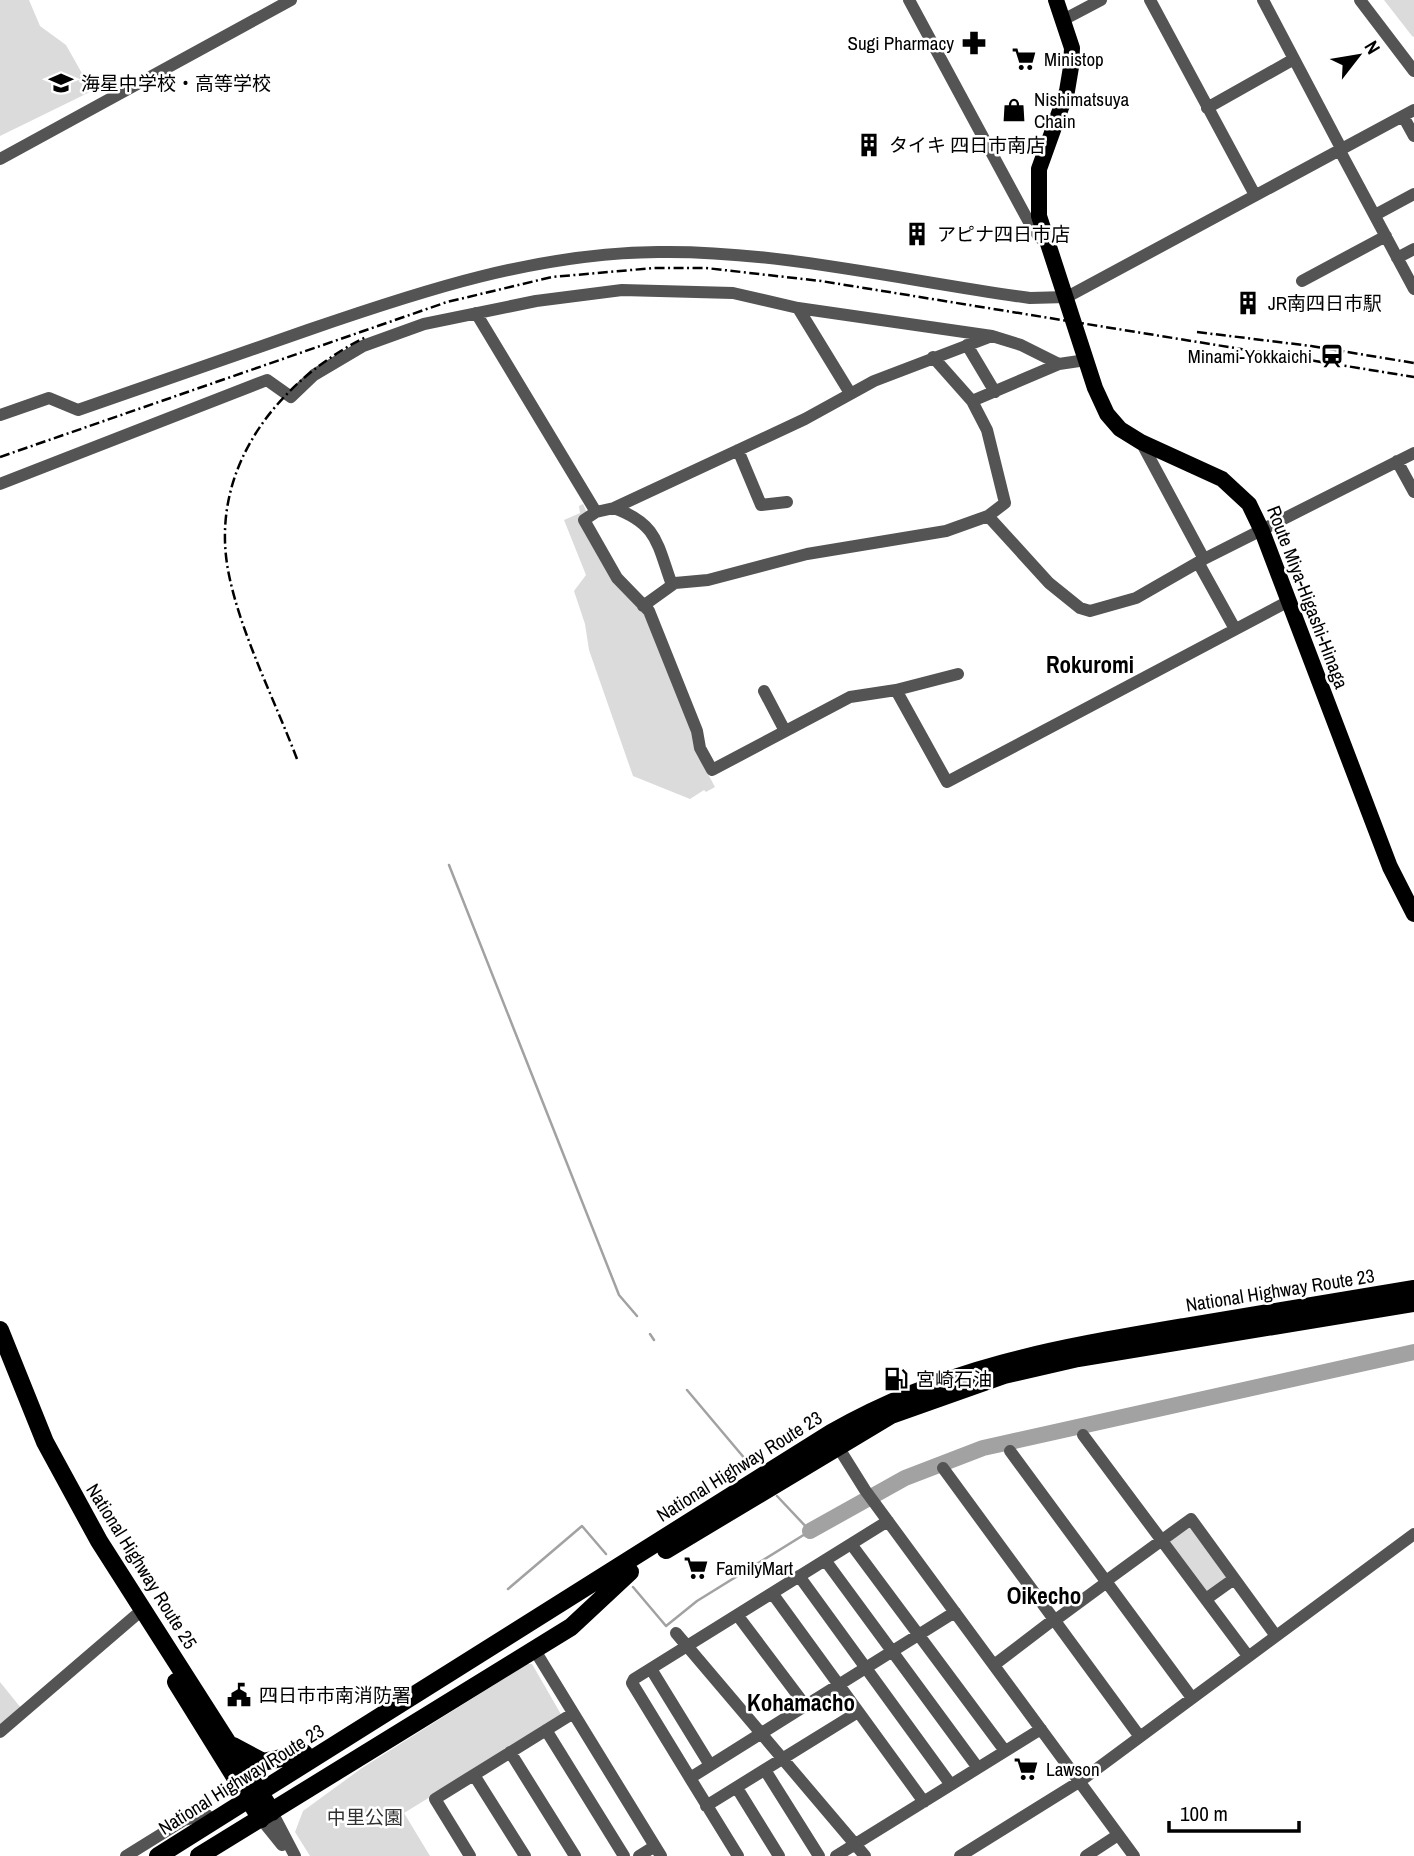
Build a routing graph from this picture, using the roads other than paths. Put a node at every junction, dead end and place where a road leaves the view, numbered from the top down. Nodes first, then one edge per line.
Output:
1 (291, 0) edge
2 (909, 0) edge
3 (1056, 0) edge
4 (1101, 0) edge
5 (1150, 0) edge
6 (1263, 0) edge
7 (1360, 0) edge
8 (1063, 20) junction
9 (1294, 58) junction
10 (1414, 71) edge
11 (1207, 108) junction
12 (1409, 113) edge
13 (1414, 136) edge
14 (1341, 150) junction
15 (0, 159) edge
16 (1414, 194) edge
17 (1255, 195) junction
18 (1375, 215) junction
19 (1386, 236) junction
20 (1045, 238) junction
21 (1414, 249) edge
22 (1398, 258) junction
23 (1302, 281) dead end
24 (1414, 289) edge
25 (1067, 297) junction
26 (798, 308) junction
27 (475, 313) junction
28 (992, 336) junction
29 (967, 345) junction
30 (933, 357) junction
31 (1086, 360) junction
32 (1059, 364) junction
33 (995, 392) junction
34 (850, 393) junction
35 (972, 401) junction
36 (0, 415) edge
37 (1141, 442) junction
38 (738, 450) junction
39 (1414, 453) edge
40 (1397, 461) junction
41 (0, 484) edge
42 (1414, 492) edge
43 (788, 502) dead end
44 (614, 508) junction
45 (596, 512) junction
46 (988, 516) junction
47 (1262, 531) junction
48 (1201, 562) junction
49 (672, 584) junction
50 (1289, 601) junction
51 (643, 606) junction
52 (1235, 629) junction
53 (958, 674) dead end
54 (896, 690) junction
55 (764, 691) dead end
56 (785, 731) junction
57 (1414, 914) edge
58 (1414, 1289) edge
59 (1414, 1303) edge
60 (0, 1330) edge
61 (0, 1360) edge
62 (1083, 1435) dead end
63 (834, 1439) junction
64 (1010, 1451) dead end
65 (943, 1468) dead end
66 (888, 1521) junction
67 (1414, 1534) edge
68 (1162, 1540) junction
69 (851, 1544) junction
70 (825, 1560) junction
71 (627, 1567) junction
72 (799, 1576) junction
73 (1234, 1579) junction
74 (1106, 1582) junction
75 (772, 1593) junction
76 (1206, 1599) junction
77 (955, 1612) junction
78 (135, 1616) junction
79 (738, 1616) junction
80 (1054, 1621) junction
81 (676, 1633) dead end
82 (919, 1635) junction
83 (1276, 1636) junction
84 (687, 1646) junction
85 (534, 1649) junction
86 (893, 1652) junction
87 (1248, 1656) junction
88 (994, 1665) junction
89 (866, 1668) junction
90 (651, 1669) junction
91 (838, 1685) junction
92 (1192, 1698) junction
93 (805, 1706) junction
94 (858, 1712) junction
95 (572, 1714) junction
96 (1041, 1729) junction
97 (546, 1730) junction
98 (0, 1732) edge
99 (761, 1733) junction
100 (1140, 1737) junction
101 (350, 1742) junction
102 (230, 1744) junction
103 (1005, 1751) junction
104 (510, 1752) junction
105 (304, 1753) junction
106 (783, 1759) junction
107 (710, 1765) junction
108 (978, 1768) junction
109 (765, 1770) junction
110 (474, 1775) junction
111 (690, 1778) junction
112 (1079, 1782) junction
113 (951, 1784) junction
114 (248, 1788) junction
115 (737, 1788) junction
116 (924, 1801) junction
117 (706, 1806) junction
118 (207, 1815) junction
119 (266, 1816) junction
120 (1118, 1835) junction
121 (855, 1844) junction
122 (215, 1850) edge
123 (658, 1851) edge
124 (126, 1856) edge
125 (142, 1856) edge
126 (158, 1856) edge
127 (180, 1856) edge
128 (199, 1856) edge
129 (293, 1856) edge
130 (470, 1856) edge
131 (524, 1856) edge
132 (575, 1856) edge
133 (624, 1856) edge
134 (639, 1856) edge
135 (738, 1856) edge
136 (779, 1856) edge
137 (819, 1856) edge
138 (836, 1856) edge
139 (866, 1856) edge
140 (960, 1856) edge
141 (1086, 1856) edge
142 (1134, 1856) edge

1 - 15 street
2 - 20 street
3 - 8 main road, Route Miya-Higashi-Hinaga
4 - 8 street
5 - 11 street
6 - 9 street
7 - 10 street
8 - 20 main road, Route Miya-Higashi-Hinaga
9 - 11 street
9 - 14 street
11 - 17 street
12 - 13 street
12 - 14 street
14 - 17 street
14 - 18 street
16 - 18 street
17 - 25 street
18 - 19 street
19 - 22 street
19 - 23 street
20 - 25 main road, Route Miya-Higashi-Hinaga
21 - 22 street
22 - 24 street
25 - 31 main road, Route Miya-Higashi-Hinaga
25 - 36 street
26 - 27 street
26 - 28 street
26 - 34 street
27 - 41 street
27 - 45 street
28 - 29 street
28 - 32 street
29 - 30 street
29 - 33 street
30 - 34 street
30 - 35 street
31 - 32 street
31 - 37 main road, Route Miya-Higashi-Hinaga
32 - 33 street
33 - 35 street
34 - 38 street
35 - 46 street
37 - 47 main road, Route Miya-Higashi-Hinaga
37 - 48 street
38 - 43 street
38 - 44 street
39 - 40 street
40 - 42 street
40 - 47 street
44 - 45 street
44 - 49 street
45 - 51 street
46 - 48 street
46 - 49 street
47 - 48 street
47 - 50 main road, Route Miya-Higashi-Hinaga
48 - 52 street
49 - 51 street
50 - 52 street
50 - 57 main road, Route Miya-Higashi-Hinaga
51 - 56 street
52 - 54 street
53 - 54 street
54 - 56 street
55 - 56 street
58 - 63 highway, National Highway Route 23
59 - 63 highway, National Highway Route 23
60 - 102 highway, National Highway Route 25
61 - 78 highway, National Highway Route 25
62 - 68 street
63 - 66 street
63 - 71 highway, National Highway Route 23
64 - 74 street
65 - 80 street
66 - 69 street
66 - 77 street
67 - 83 street
68 - 73 street
68 - 74 street
68 - 76 street
69 - 70 street
69 - 82 street
70 - 72 street
70 - 86 street
71 - 85 highway
71 - 101 highway, National Highway Route 23
71 - 105 highway
72 - 75 street
72 - 89 street
73 - 76 street
73 - 83 street
74 - 80 street
74 - 92 street
75 - 79 street
75 - 91 street
76 - 87 street
77 - 82 street
77 - 88 street
78 - 98 street
78 - 114 highway, National Highway Route 25
79 - 84 street
79 - 93 street
80 - 88 street
80 - 100 street
81 - 84 street
82 - 86 street
82 - 103 street
83 - 87 street
84 - 90 street
84 - 99 street
85 - 95 street
85 - 119 highway
86 - 89 street
86 - 108 street
87 - 92 street
88 - 96 street
89 - 91 street
89 - 113 street
90 - 107 street
90 - 111 street
91 - 93 street
91 - 94 street
92 - 100 street
93 - 99 street
94 - 106 street
94 - 116 street
95 - 97 street
95 - 123 street
96 - 103 street
96 - 112 street
97 - 104 street
97 - 133 street
99 - 106 street
99 - 107 street
100 - 112 street
101 - 126 highway, National Highway Route 23
101 - 127 highway, National Highway Route 23
102 - 105 highway
102 - 114 highway, National Highway Route 25
103 - 108 street
104 - 110 street
104 - 132 street
105 - 114 highway
106 - 109 street
106 - 121 street
107 - 111 street
108 - 113 street
109 - 115 street
109 - 137 street
110 - 130 street
110 - 131 street
111 - 117 street
112 - 120 street
112 - 140 street
113 - 116 street
114 - 118 highway
114 - 119 highway, National Highway Route 25
115 - 117 street
115 - 136 street
116 - 121 street
117 - 135 street
118 - 124 street
118 - 125 highway
119 - 122 highway
119 - 129 street
120 - 141 street
120 - 142 street
121 - 138 street
121 - 139 street
122 - 128 highway
123 - 134 street

